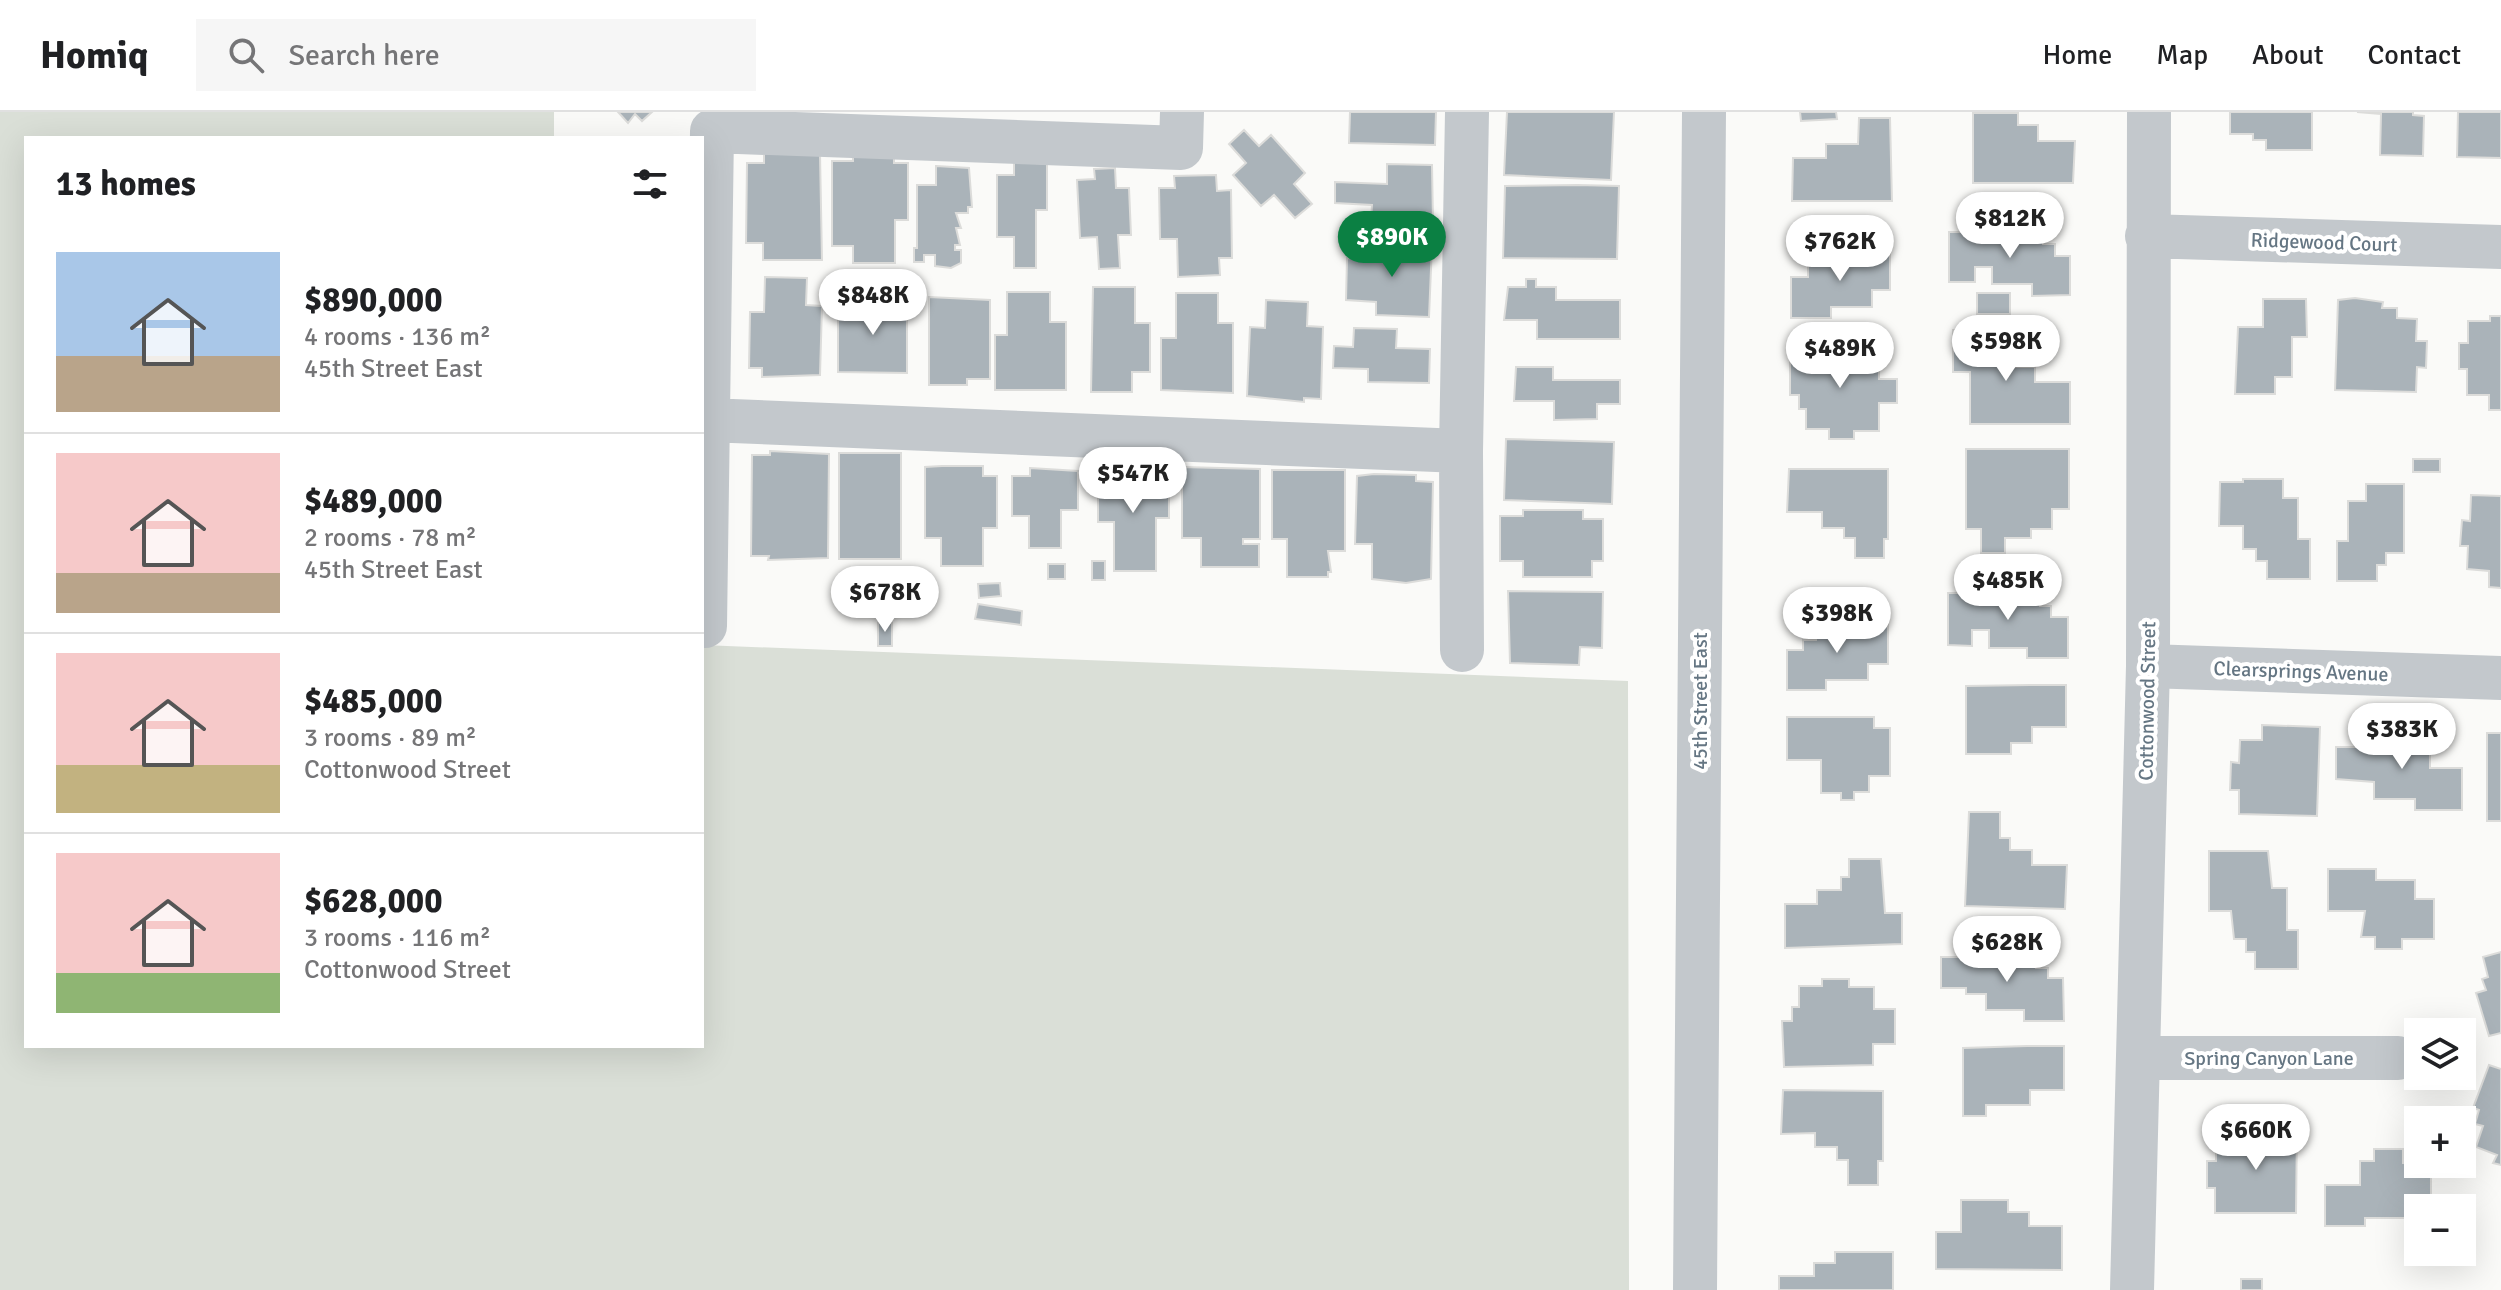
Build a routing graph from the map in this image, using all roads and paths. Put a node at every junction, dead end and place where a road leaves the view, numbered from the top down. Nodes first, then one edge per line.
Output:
1 (1182, 112) edge
2 (1467, 112) edge
3 (1704, 112) edge
4 (2149, 112) edge
5 (2147, 236) junction
6 (2501, 247) edge
7 (707, 420) junction
8 (1461, 451) junction
9 (705, 626) dead end
10 (1462, 650) dead end
11 (2148, 666) junction
12 (2501, 678) edge
13 (2139, 1058) junction
14 (2398, 1058) dead end
15 (1695, 1290) edge
16 (2132, 1290) edge

1 - 7 street
2 - 8 street
3 - 15 street, 45th Street East
4 - 5 street, Cottonwood Street
5 - 6 street, Ridgewood Court
5 - 11 street, Cottonwood Street
7 - 8 street
7 - 9 street
8 - 10 street
11 - 12 street, Clearsprings Avenue
11 - 13 street, Cottonwood Street
13 - 14 street, Spring Canyon Lane
13 - 16 street, Cottonwood Street

